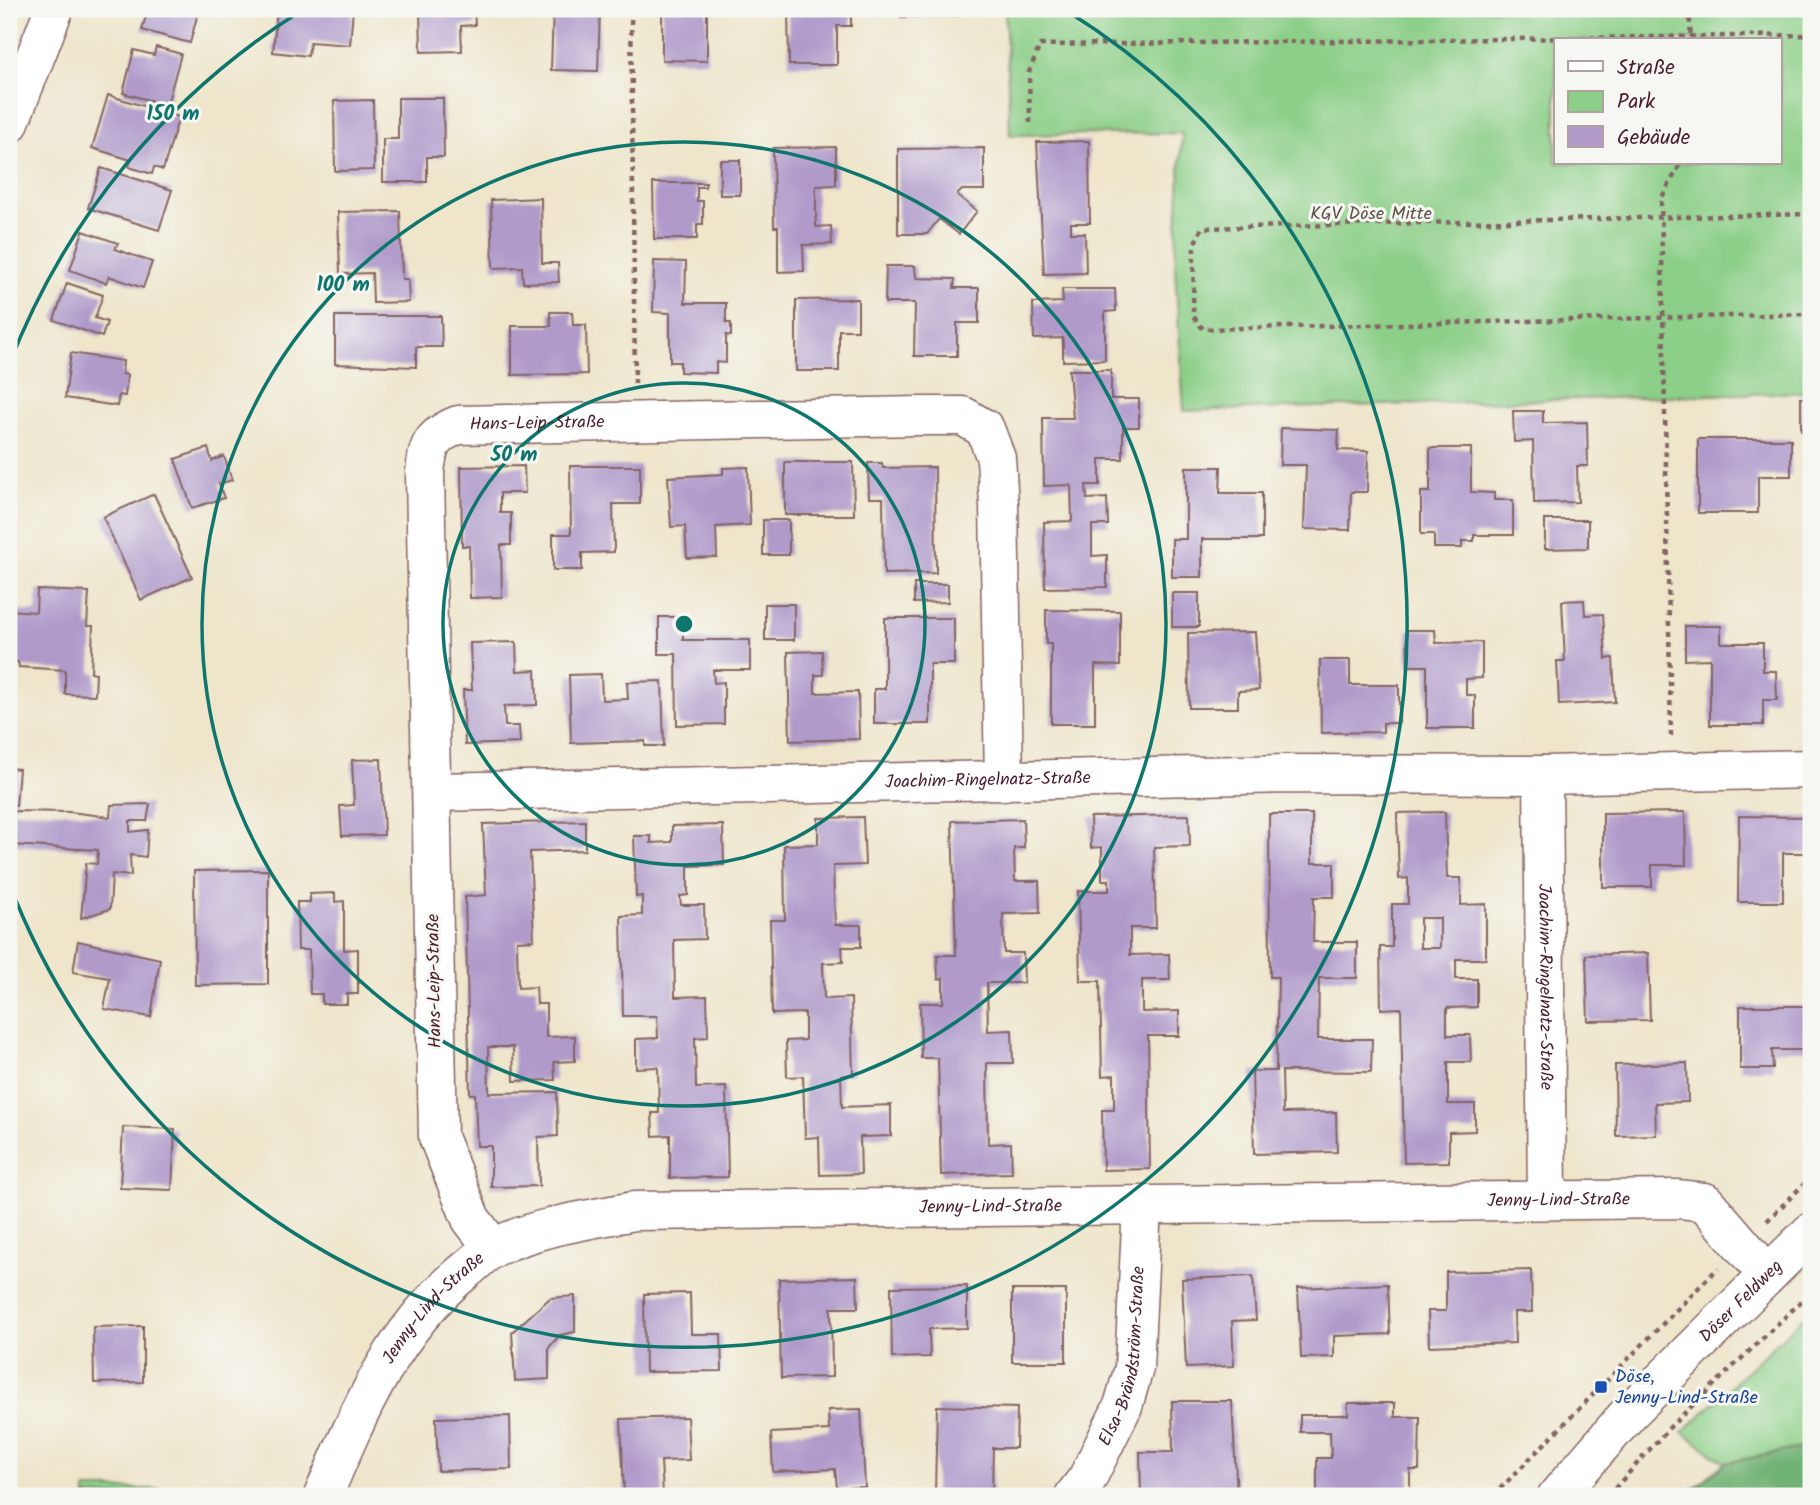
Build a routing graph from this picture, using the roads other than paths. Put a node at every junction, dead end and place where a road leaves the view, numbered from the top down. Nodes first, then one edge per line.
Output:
1 (54, 9) edge
2 (9, 124) edge
3 (1811, 769) edge
4 (1543, 775) junction
5 (1004, 780) junction
6 (432, 792) junction
7 (1547, 1199) junction
8 (1142, 1205) junction
9 (1811, 1232) edge
10 (493, 1248) junction
11 (1767, 1274) junction
12 (323, 1496) edge
13 (1074, 1496) edge
14 (1557, 1496) edge

1 - 2 street
3 - 4 street, Joachim-Ringelnatz-Straße
4 - 5 street, Joachim-Ringelnatz-Straße
4 - 7 street, Joachim-Ringelnatz-Straße
5 - 6 street, Joachim-Ringelnatz-Straße
5 - 6 street, Hans-Leip-Straße
6 - 10 street, Hans-Leip-Straße
7 - 8 street, Jenny-Lind-Straße
7 - 11 street, Jenny-Lind-Straße
8 - 10 street, Jenny-Lind-Straße
8 - 13 street, Elsa-Brändström-Straße
9 - 11 street, Döser Feldweg
10 - 12 street, Jenny-Lind-Straße
11 - 14 street, Döser Feldweg

